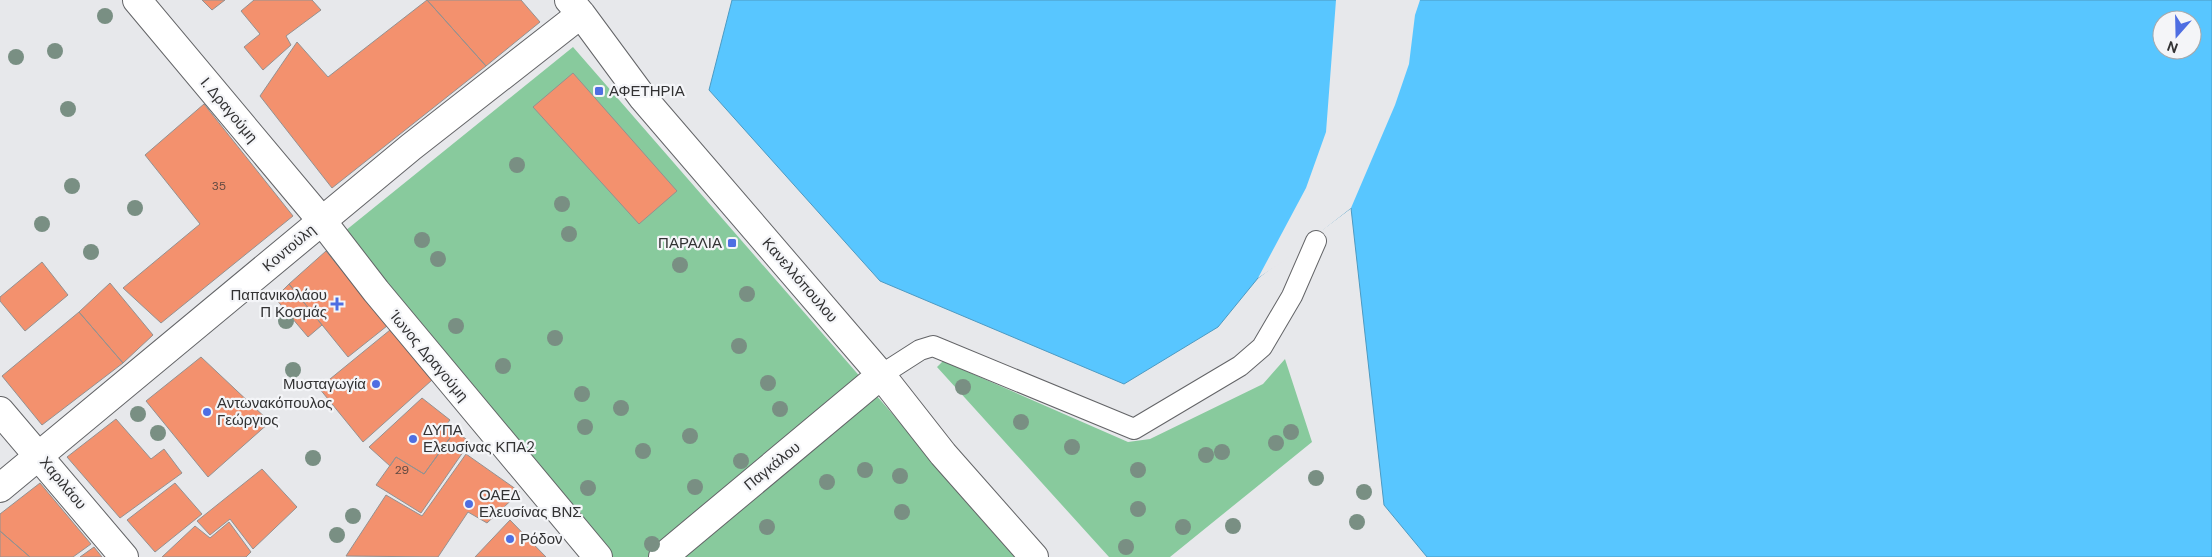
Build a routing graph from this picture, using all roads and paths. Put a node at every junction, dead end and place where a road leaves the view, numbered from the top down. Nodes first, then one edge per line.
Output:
1 (137, 0) edge
2 (575, 7) edge
3 (322, 221) junction
4 (1316, 240) dead end
5 (881, 375) junction
6 (0, 411) edge
7 (39, 455) junction
8 (0, 488) edge
9 (124, 557) edge
10 (598, 557) edge
11 (663, 557) edge
12 (1034, 557) edge

1 - 3 main road, Ι. Δραγούμη
2 - 3 main road, Κοντούλη
2 - 5 main road, Κανελλόπουλου
3 - 7 main road, Κοντούλη
3 - 10 main road, Ίωνος Δραγούμη
4 - 5 lane
5 - 11 main road, Παγκάλου
5 - 12 main road, Κανελλόπουλου
6 - 7 main road, Χαριλάου
7 - 8 main road, Κοντούλη
7 - 9 main road, Χαριλάου

